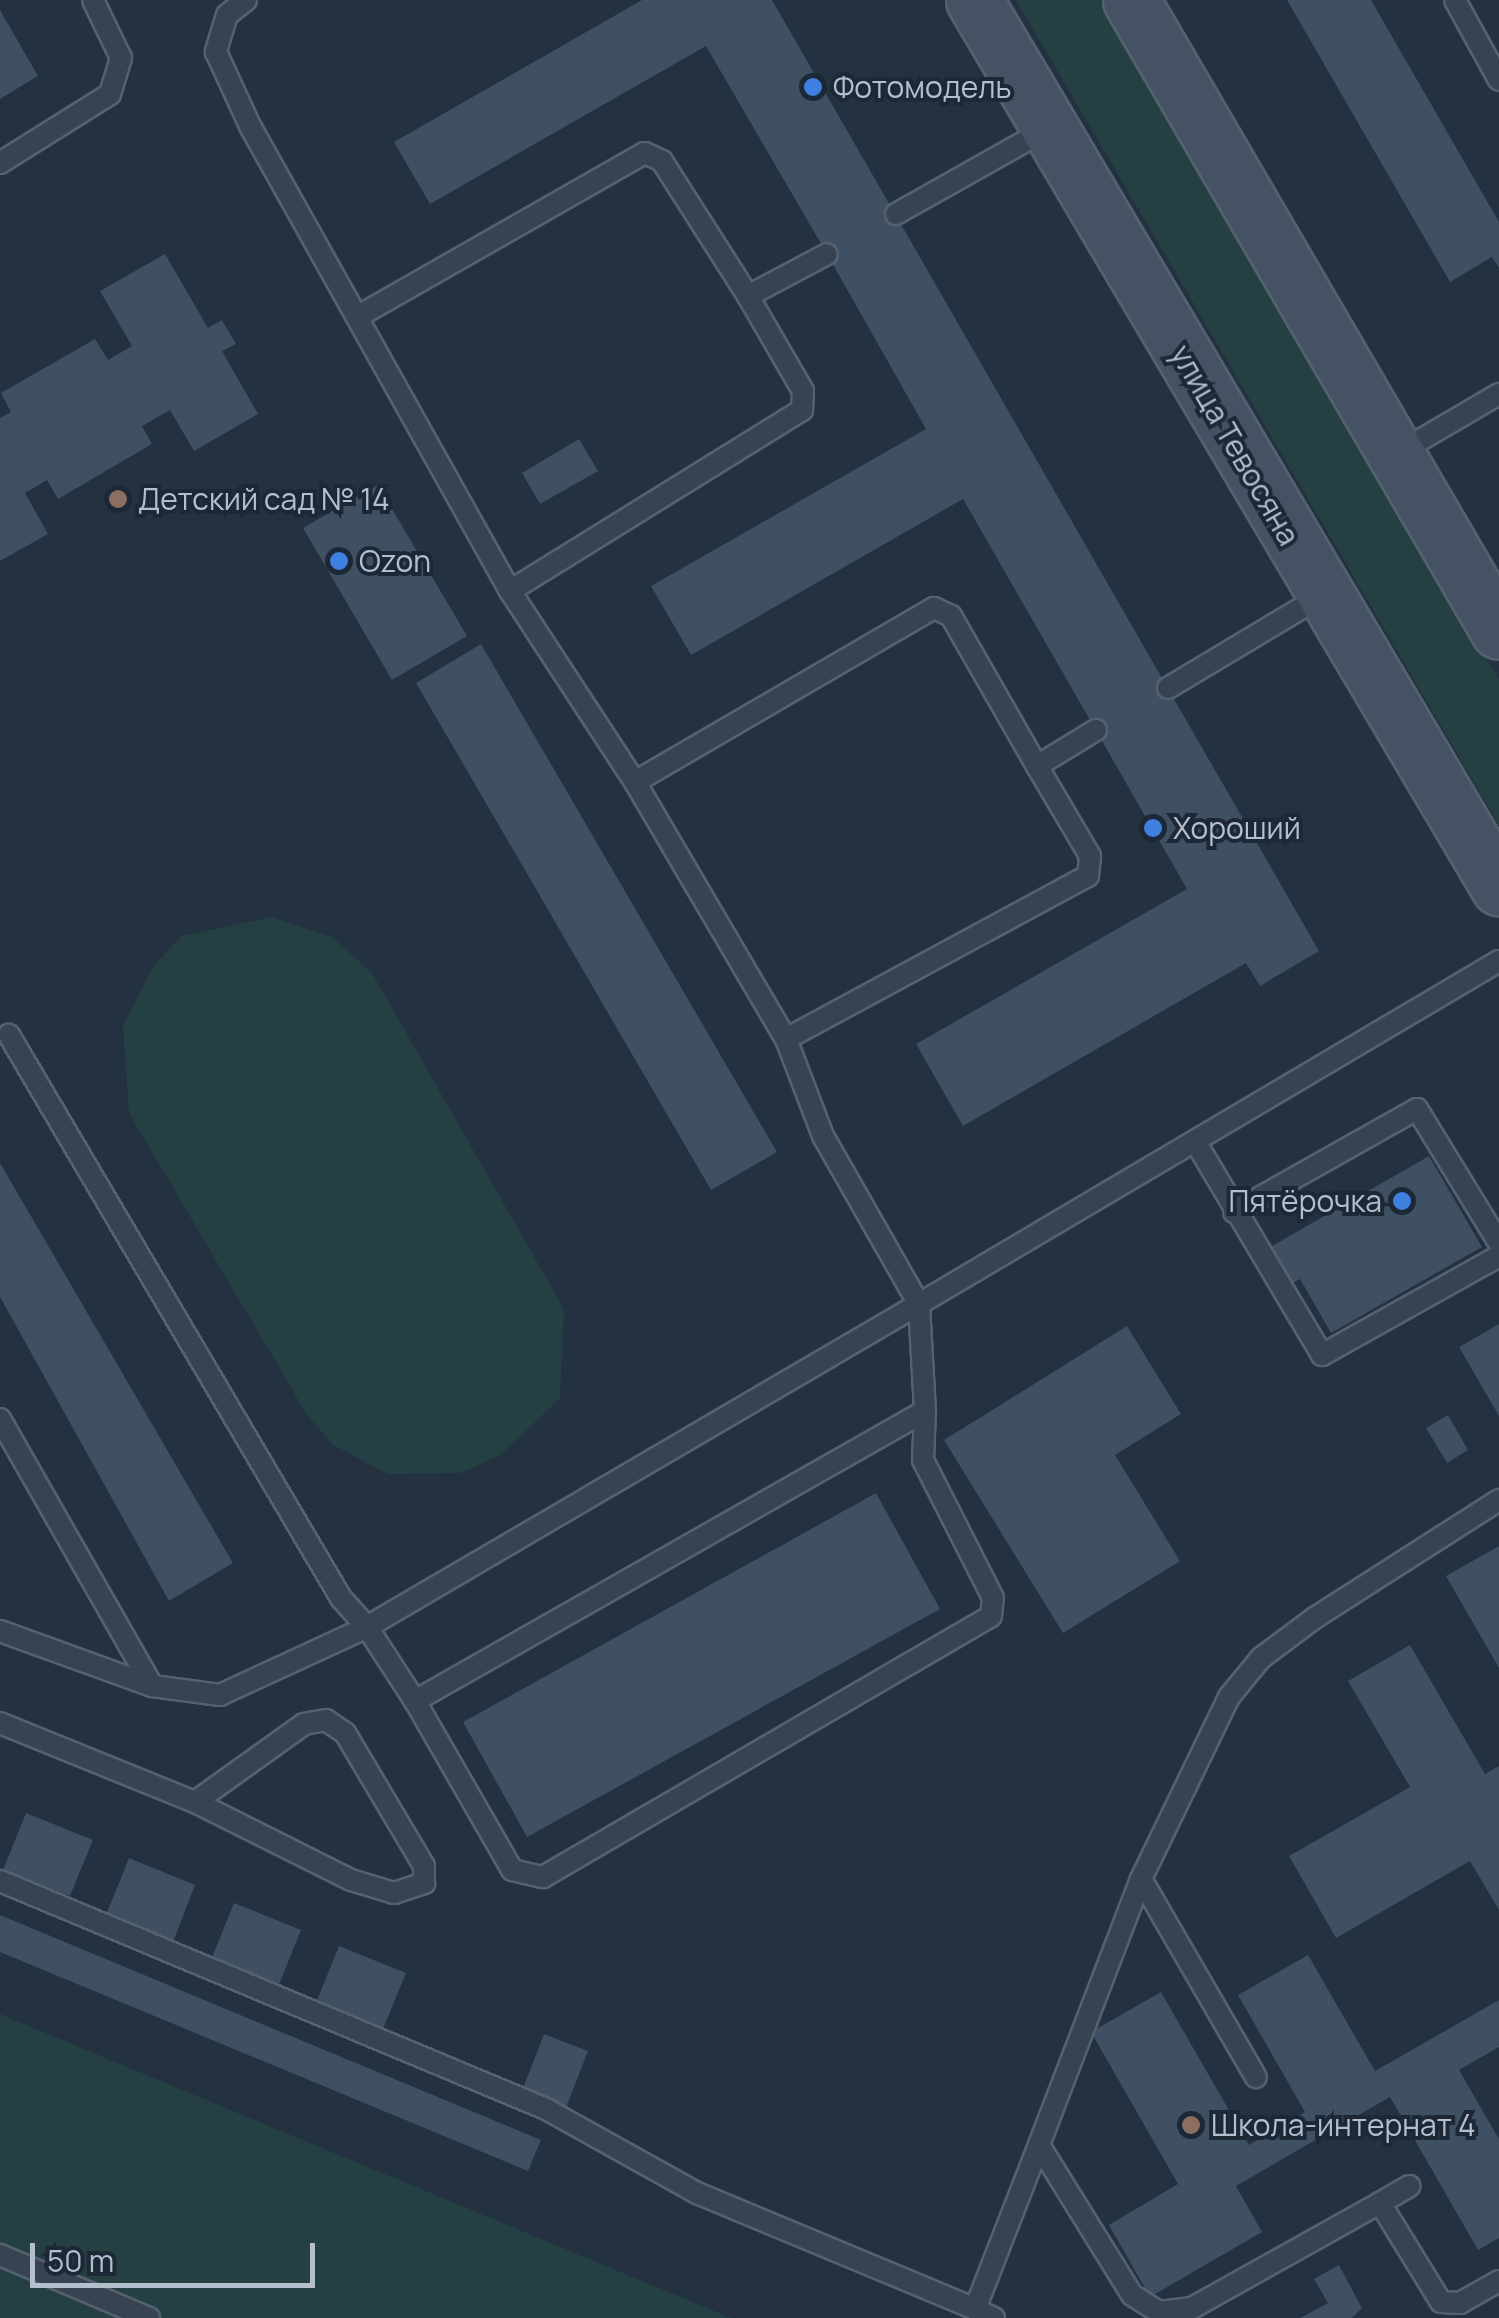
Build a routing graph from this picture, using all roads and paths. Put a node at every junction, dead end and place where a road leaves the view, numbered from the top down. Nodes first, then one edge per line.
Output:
1 (93, 0) edge
2 (246, 0) edge
3 (974, 0) edge
4 (1131, 0) edge
5 (1455, 0) edge
6 (1499, 80) edge
7 (1049, 128) junction
8 (0, 163) edge
9 (896, 214) dead end
10 (827, 254) dead end
11 (748, 296) junction
12 (357, 317) junction
13 (1499, 394) edge
14 (1396, 454) junction
15 (510, 592) junction
16 (1324, 595) junction
17 (1499, 631) edge
18 (1168, 688) dead end
19 (1096, 730) dead end
20 (1037, 766) junction
21 (635, 782) junction
22 (1499, 887) edge
23 (1499, 961) edge
24 (9, 1035) dead end
25 (786, 1040) junction
26 (1195, 1141) junction
27 (1234, 1212) junction
28 (1497, 1233) edge
29 (1499, 1256) edge
30 (919, 1304) junction
31 (925, 1412) junction
32 (0, 1419) edge
33 (1499, 1500) edge
34 (368, 1628) junction
35 (0, 1631) edge
36 (152, 1686) junction
37 (416, 1701) junction
38 (0, 1723) edge
39 (195, 1802) junction
40 (1140, 1879) junction
41 (0, 1881) edge
42 (1256, 2078) dead end
43 (1038, 2145) junction
44 (1410, 2186) dead end
45 (1380, 2203) junction
46 (0, 2255) edge
47 (1499, 2281) edge
48 (974, 2309) junction
49 (149, 2318) edge
50 (994, 2318) edge

1 - 8 lane
2 - 12 lane
3 - 7 main road, улица Тевосяна
4 - 14 main road
5 - 6 lane
7 - 9 lane
7 - 16 main road, улица Тевосяна
10 - 11 lane
11 - 12 lane
11 - 15 lane
12 - 15 lane
13 - 14 lane
14 - 17 main road
15 - 21 lane
16 - 18 lane
16 - 22 main road, улица Тевосяна
19 - 20 lane
20 - 21 lane
20 - 25 lane
21 - 25 lane
23 - 26 lane
24 - 34 lane
25 - 30 lane
26 - 27 lane
26 - 30 lane
27 - 28 lane
27 - 29 lane
30 - 31 lane
30 - 34 lane
31 - 37 lane
31 - 37 lane
32 - 36 lane
33 - 40 lane
34 - 36 lane
34 - 37 lane
35 - 36 lane
38 - 39 lane
39 - 39 lane
40 - 42 lane
40 - 43 lane
41 - 48 lane
43 - 45 lane
43 - 48 lane
44 - 45 lane
45 - 47 lane
46 - 49 lane
48 - 50 lane

